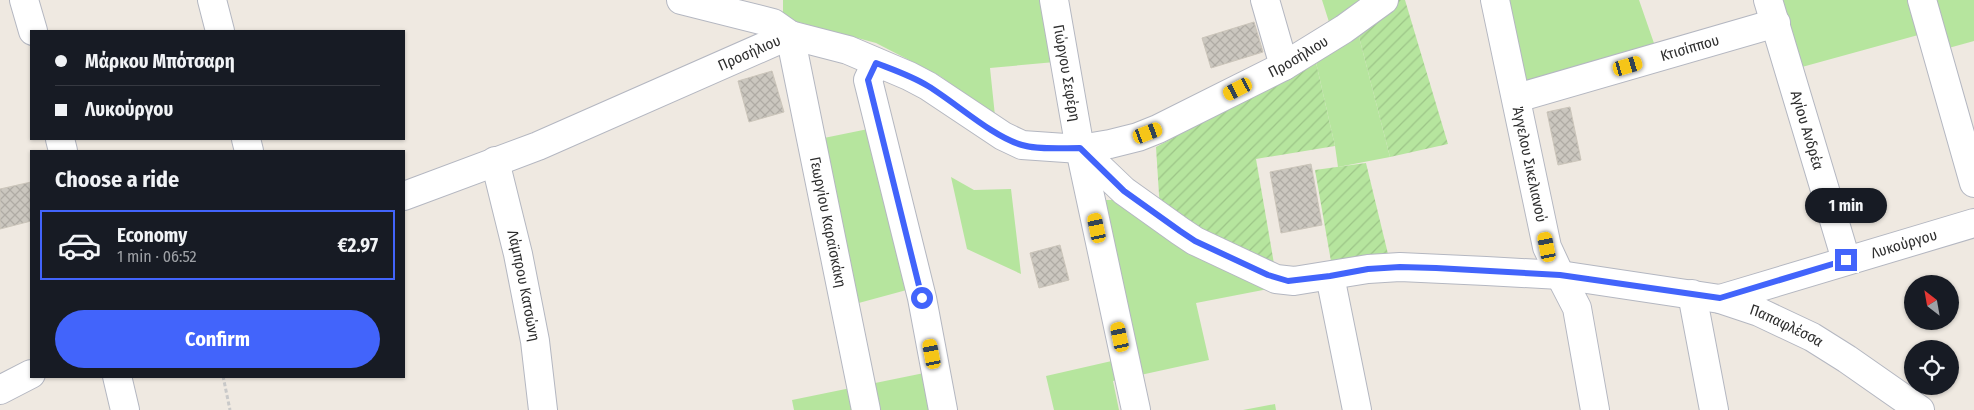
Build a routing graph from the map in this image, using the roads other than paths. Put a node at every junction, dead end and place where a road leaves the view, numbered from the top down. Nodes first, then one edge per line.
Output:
1 (24, 0) edge
2 (212, 0) edge
3 (681, 0) edge
4 (1054, 0) edge
5 (1265, 0) edge
6 (1384, 0) edge
7 (1495, 0) edge
8 (1922, 0) edge
9 (1772, 12) edge
10 (779, 19) edge
11 (33, 30) edge
12 (220, 30) edge
13 (876, 63) junction
14 (1284, 66) junction
15 (1517, 98) junction
16 (1080, 148) junction
17 (495, 161) junction
18 (1974, 183) edge
19 (405, 196) edge
20 (1974, 223) edge
21 (1846, 260) junction
22 (1560, 275) junction
23 (1330, 276) junction
24 (1692, 294) junction
25 (1720, 298) junction
26 (30, 375) edge
27 (117, 378) edge
28 (0, 390) edge
29 (125, 410) edge
30 (543, 410) edge
31 (866, 410) edge
32 (943, 410) edge
33 (1136, 410) edge
34 (1357, 410) edge
35 (1595, 410) edge
36 (1714, 410) edge
37 (1920, 410) edge

1 - 11 street
2 - 12 street
3 - 10 street
4 - 16 street, Γιώργου Σεφέρη
5 - 14 street
6 - 14 street, Προσήλιου
7 - 15 street, Άγγελου Σικελιανού
8 - 18 street
9 - 15 street, Κτισίππου
9 - 21 street, Αγίου Ανδρέα
10 - 13 street, Προσήλιου
10 - 17 street, Προσήλιου
10 - 31 street, Γεωργίου Καραϊσκάκη
13 - 16 street, Προσήλιου
13 - 32 street
14 - 16 street, Προσήλιου
15 - 22 street, Άγγελου Σικελιανού
16 - 23 street, Παπαφλέσσα
16 - 33 street, Γιώργου Σεφέρη
17 - 19 street, Προσήλιου
17 - 30 street, Λάμπρου Κατσώνη
20 - 21 street, Λυκούργου
21 - 25 street, Λυκούργου
22 - 23 street, Παπαφλέσσα
22 - 24 street, Παπαφλέσσα
22 - 35 street, Άγγελου Σικελιανού
23 - 34 street
24 - 25 street, Παπαφλέσσα
24 - 36 street
25 - 37 street, Παπαφλέσσα
26 - 28 street
27 - 29 street

